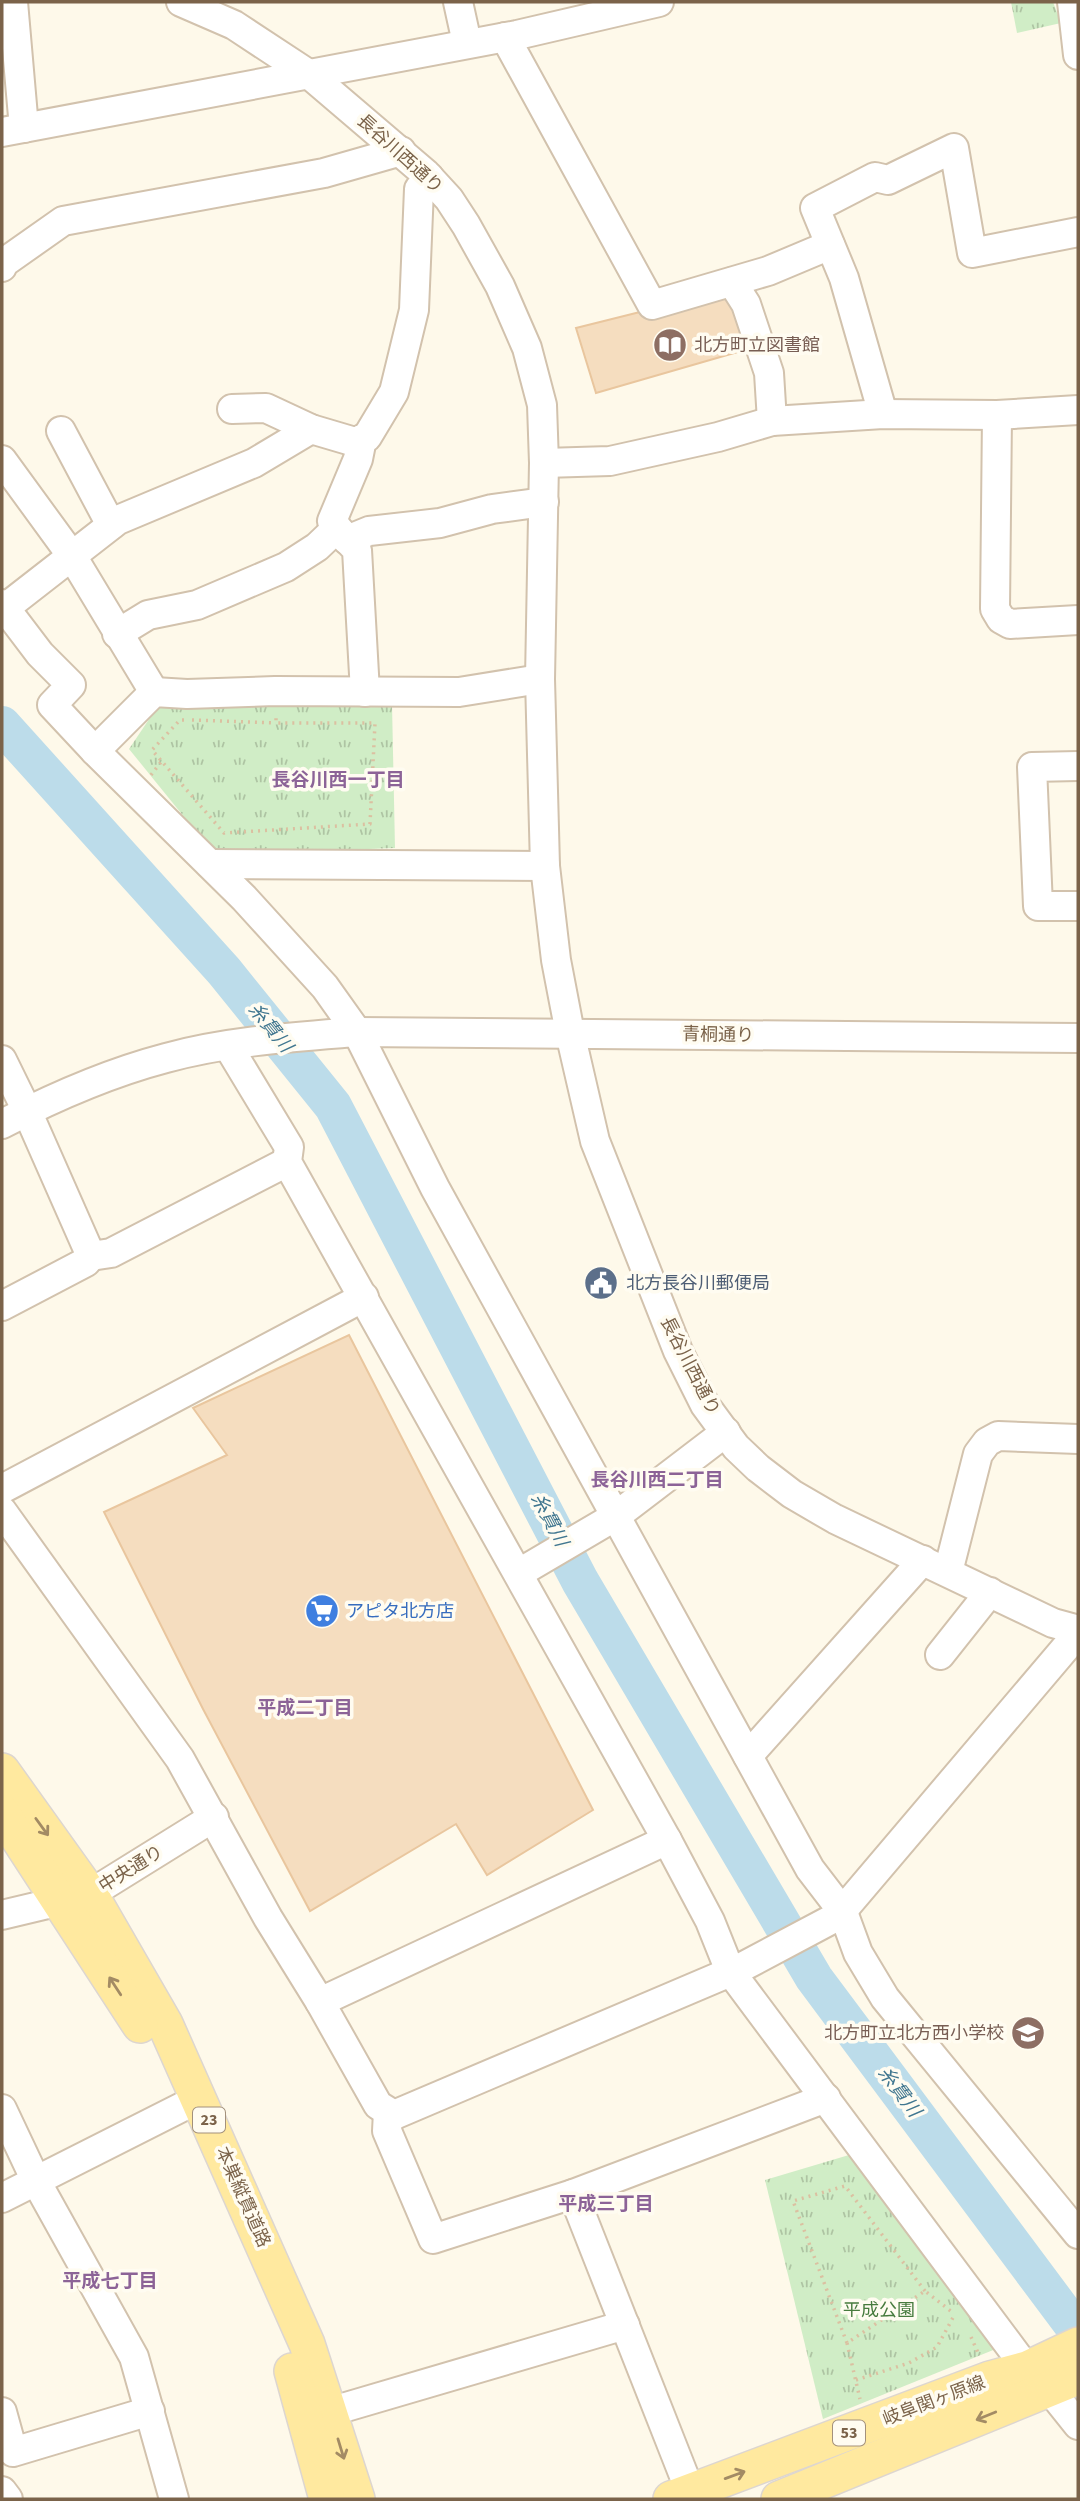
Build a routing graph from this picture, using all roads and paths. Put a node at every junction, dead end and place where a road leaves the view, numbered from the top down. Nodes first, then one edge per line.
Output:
1 (13, 2) edge
2 (181, 2) edge
3 (458, 2) edge
4 (659, 2) edge
5 (1074, 2) edge
6 (505, 37) junction
7 (467, 43) junction
8 (1078, 55) edge
9 (310, 75) junction
10 (13, 130) edge
11 (401, 150) junction
12 (429, 177) junction
13 (1078, 232) edge
14 (831, 245) junction
15 (2, 267) edge
16 (732, 282) junction
17 (232, 409) dead end
18 (1078, 410) edge
19 (883, 414) junction
20 (997, 415) junction
21 (772, 421) junction
22 (311, 429) junction
23 (61, 431) dead end
24 (362, 439) junction
25 (2, 460) edge
26 (544, 463) junction
27 (544, 502) junction
28 (111, 525) junction
29 (342, 533) junction
30 (72, 556) junction
31 (3, 606) edge
32 (1078, 620) edge
33 (117, 634) junction
34 (540, 679) junction
35 (275, 691) junction
36 (154, 692) junction
37 (365, 692) junction
38 (276, 723) junction
39 (95, 751) junction
40 (1078, 766) edge
41 (211, 864) junction
42 (545, 866) junction
43 (1078, 906) edge
44 (357, 1032) junction
45 (570, 1033) junction
46 (1078, 1038) edge
47 (228, 1046) junction
48 (2, 1060) edge
49 (27, 1111) junction
50 (2, 1124) edge
51 (287, 1161) junction
52 (91, 1255) junction
53 (364, 1297) junction
54 (2, 1306) edge
55 (726, 1432) junction
56 (1078, 1439) edge
57 (2, 1489) edge
58 (4, 1518) edge
59 (612, 1519) junction
60 (923, 1560) junction
61 (524, 1570) junction
62 (948, 1572) junction
63 (990, 1592) junction
64 (1077, 1629) edge
65 (940, 1655) dead end
66 (748, 1756) junction
67 (2, 1772) edge
68 (2, 1813) edge
69 (214, 1817) junction
70 (667, 1840) junction
71 (75, 1898) junction
72 (841, 1914) junction
73 (2, 1915) edge
74 (736, 1969) junction
75 (320, 2002) junction
76 (826, 2098) junction
77 (191, 2103) junction
78 (2, 2109) edge
79 (388, 2112) junction
80 (36, 2181) junction
81 (573, 2193) junction
82 (2, 2198) edge
83 (1078, 2234) edge
84 (925, 2291) junction
85 (955, 2314) junction
86 (964, 2321) dead end
87 (625, 2325) junction
88 (969, 2333) dead end
89 (846, 2343) junction
90 (1060, 2370) edge
91 (990, 2379) junction
92 (856, 2380) junction
93 (150, 2411) junction
94 (2, 2412) edge
95 (329, 2412) junction
96 (1078, 2425) edge
97 (866, 2426) junction
98 (2, 2491) edge
99 (681, 2495) edge
100 (8, 2499) edge
101 (174, 2499) edge
102 (327, 2499) edge
103 (357, 2499) edge
104 (779, 2499) edge

1 - 10 street
2 - 9 street, 長谷川西通り
3 - 7 street
4 - 6 street
5 - 8 street
6 - 7 street
6 - 16 street
7 - 9 street
9 - 10 street
9 - 11 street, 長谷川西通り
11 - 12 street, 長谷川西通り
11 - 15 street
12 - 24 street
12 - 26 street, 長谷川西通り
13 - 14 street
14 - 16 street
14 - 19 street
16 - 21 street
17 - 22 street
18 - 20 street
19 - 20 street
19 - 21 street
20 - 32 street
21 - 26 street
22 - 24 street
22 - 28 street
23 - 28 street
24 - 29 street
25 - 30 street
26 - 27 street, 長谷川西通り
27 - 29 street
27 - 34 street, 長谷川西通り
28 - 30 street
29 - 33 street
29 - 37 street
30 - 31 street
30 - 33 street
31 - 39 street
33 - 36 street
34 - 37 street
34 - 42 street, 長谷川西通り
35 - 36 street
35 - 37 street
35 - 38 path
36 - 39 street
38 - 38 path
39 - 41 street
40 - 43 street
41 - 42 street
41 - 44 street
42 - 45 street, 長谷川西通り
44 - 45 street, 青桐通り
44 - 47 street, 青桐通り
44 - 59 street
45 - 46 street, 青桐通り
45 - 55 street, 長谷川西通り
47 - 49 street, 青桐通り
47 - 51 street
48 - 49 street
49 - 50 street, 青桐通り
49 - 52 street
51 - 52 street
51 - 53 street
52 - 54 street
53 - 57 street
53 - 61 street
55 - 59 street
55 - 60 street, 長谷川西通り
56 - 62 street
58 - 69 street
59 - 61 street
59 - 66 street
60 - 62 street, 長谷川西通り
60 - 66 street
61 - 70 street
62 - 63 street, 長谷川西通り
63 - 64 street, 長谷川西通り
63 - 65 street
64 - 72 street
66 - 72 street
67 -> 71 main road, 本巣縦貫道路 / 23
68 - 71 main road, 本巣縦貫道路 / 23
69 - 71 street, 中央通り
69 - 75 street
70 - 74 street
70 - 75 street
71 - 73 street, 中央通り
71 - 77 main road, 本巣縦貫道路 / 23
72 - 74 street
72 - 83 street
74 - 76 street
74 - 79 street
75 - 79 street
76 - 81 street
76 - 90 street
77 - 80 street
77 - 95 main road, 本巣縦貫道路 / 23
77 - 102 main road, 本巣縦貫道路 / 23
78 - 80 street
79 - 81 street
80 - 82 street
80 - 93 street
81 - 87 street
84 - 85 path
84 - 89 path
84 - 89 path
85 - 86 path
85 - 92 path
87 - 95 street
87 - 99 street
88 - 91 path
89 - 92 path
90 - 91 main road, 岐阜関ヶ原線 / 53
90 - 96 street
90 -> 104 main road, 岐阜関ヶ原線 / 53
91 - 97 main road, 岐阜関ヶ原線 / 53
92 - 97 path
93 - 94 street
93 - 101 street
95 -> 103 main road, 本巣縦貫道路 / 23
99 -> 97 main road, 岐阜関ヶ原線 / 53
98 - 100 street

